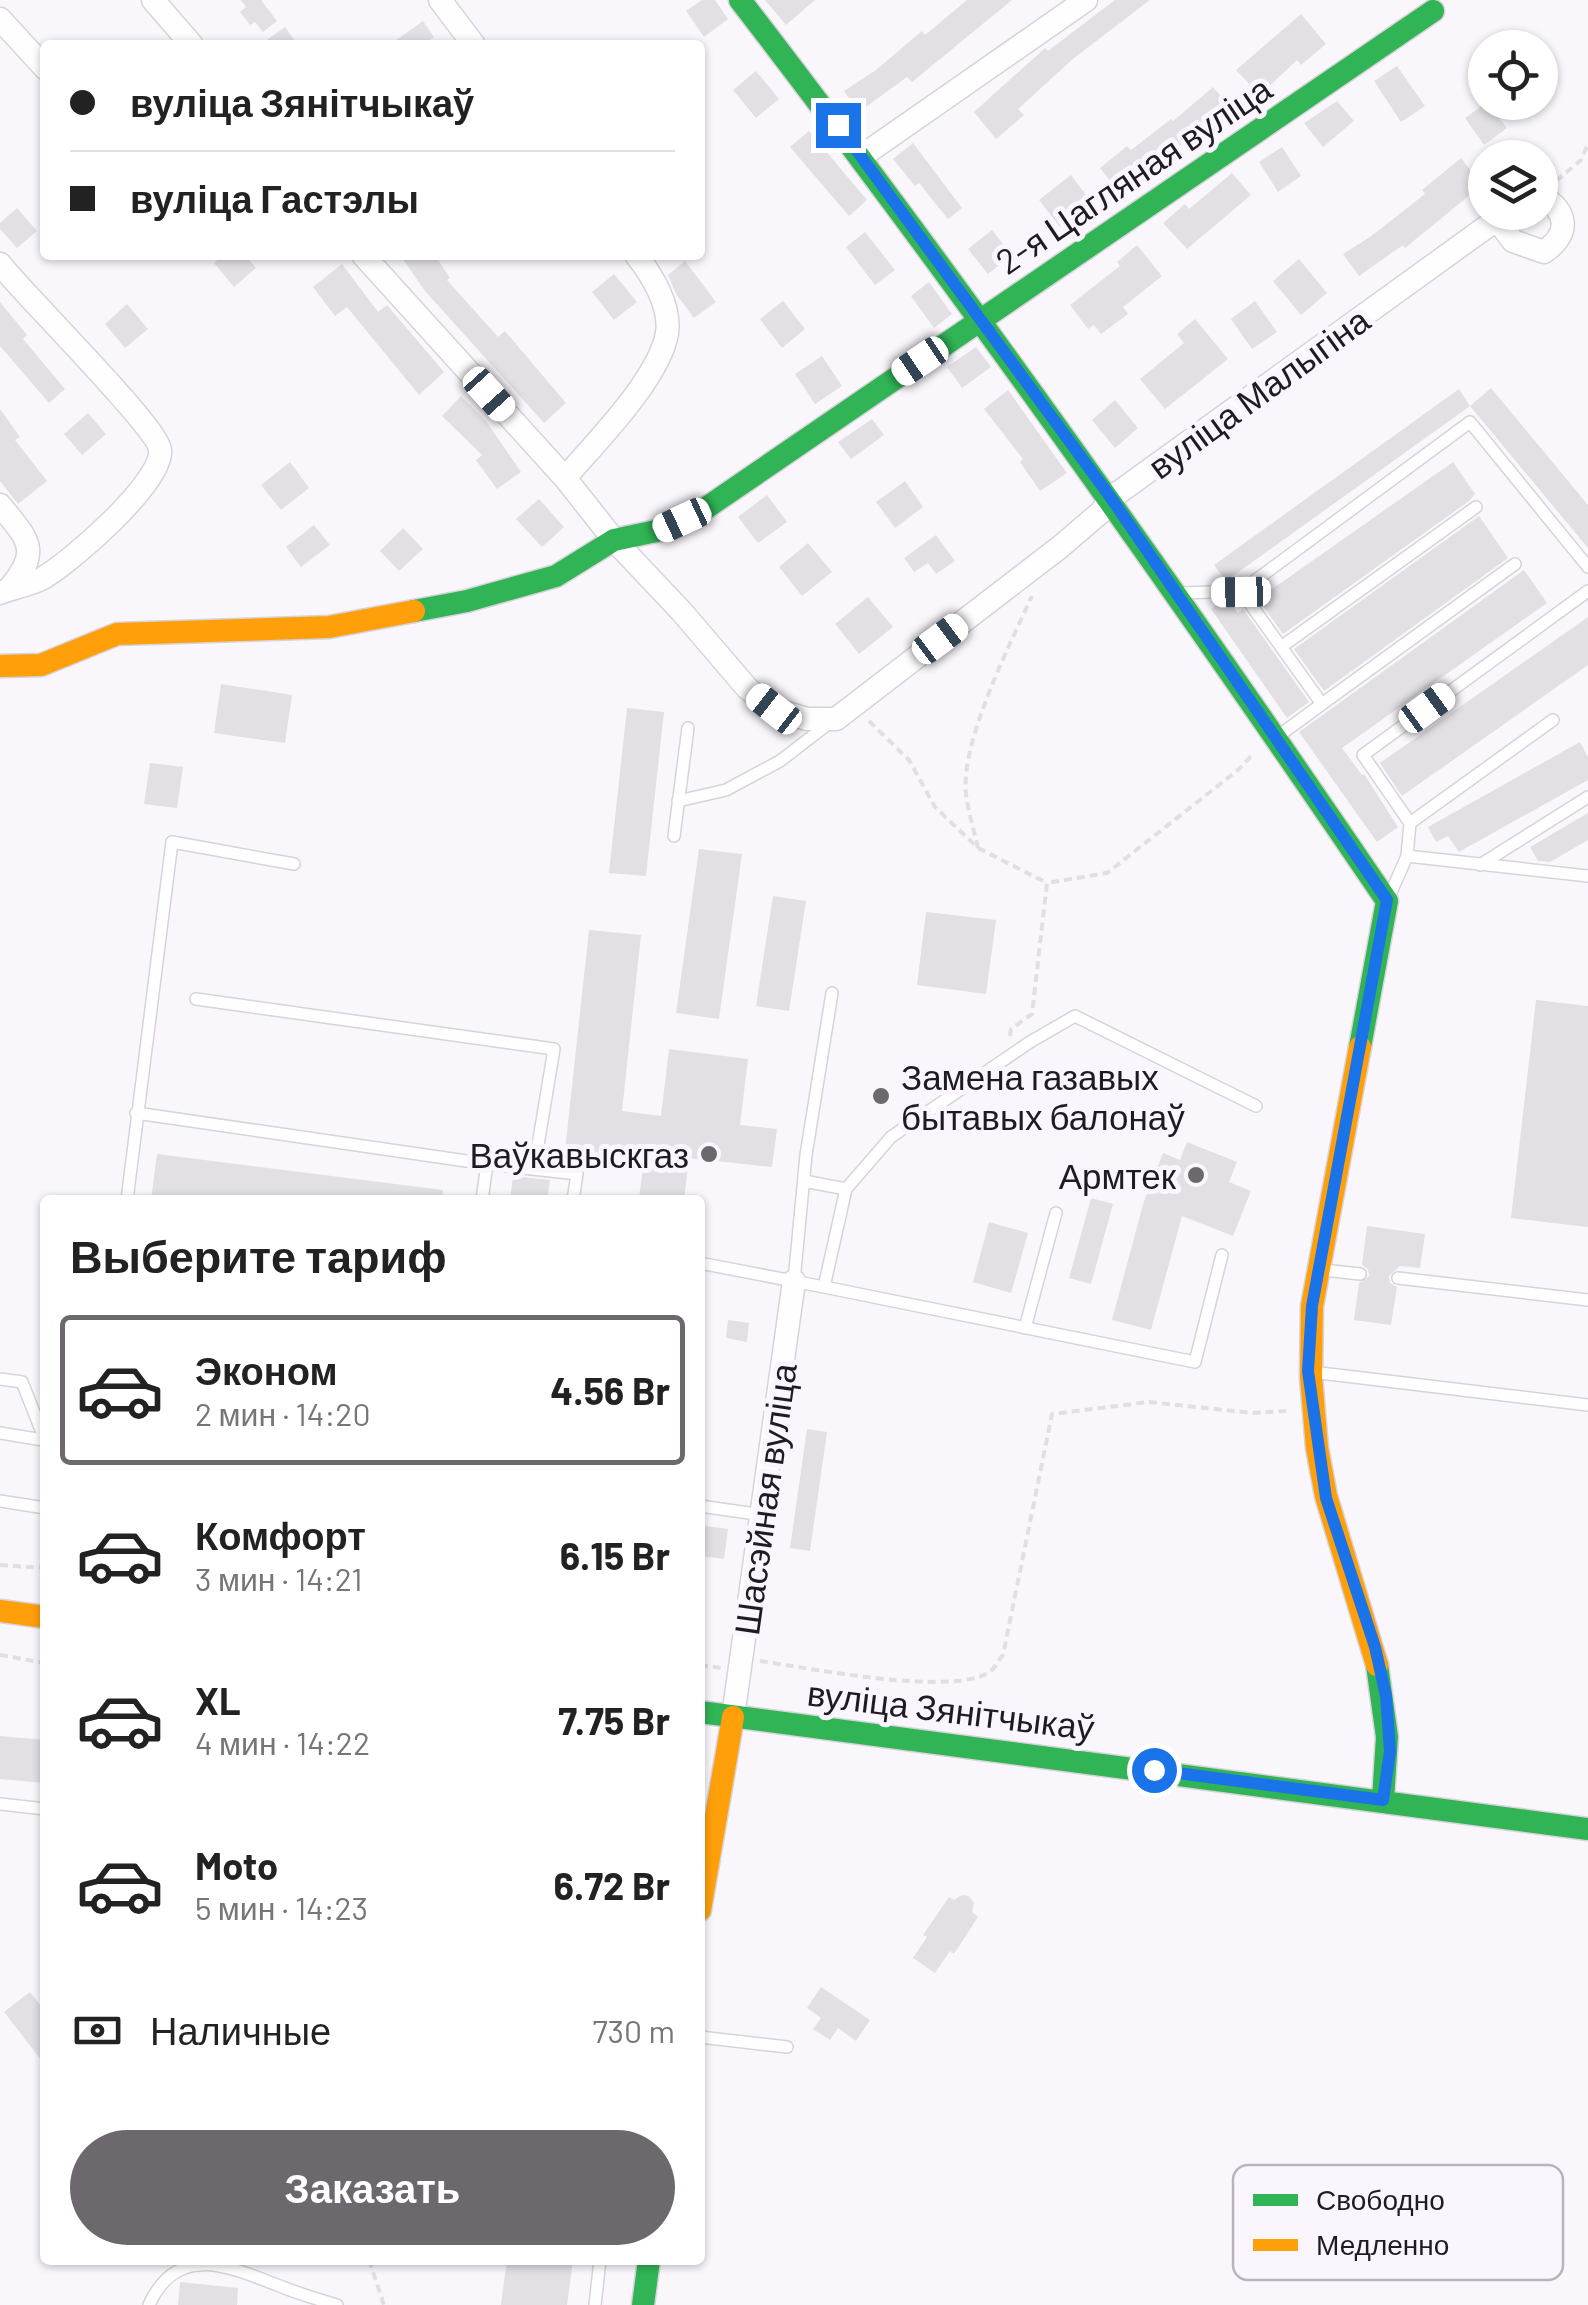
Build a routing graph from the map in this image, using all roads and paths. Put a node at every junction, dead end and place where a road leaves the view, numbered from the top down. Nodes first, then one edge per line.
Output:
1 (153, 0) edge
2 (440, 0) edge
3 (740, 0) edge
4 (1086, 0) edge
5 (1433, 12) dead end
6 (0, 18) edge
7 (188, 40) edge
8 (470, 40) edge
9 (40, 62) edge
10 (1588, 144) edge
11 (862, 156) junction
12 (1558, 180) edge
13 (1558, 209) edge
14 (1483, 230) edge
15 (1508, 230) edge
16 (367, 260) edge
17 (639, 260) edge
18 (0, 264) edge
19 (982, 319) junction
20 (564, 478) junction
21 (1111, 498) junction
22 (0, 505) edge
23 (1476, 507) dead end
24 (614, 540) junction
25 (1516, 564) dead end
26 (1588, 567) edge
27 (1035, 589) dead end
28 (1588, 590) edge
29 (5, 591) edge
30 (1241, 592) junction
31 (1175, 593) junction
32 (1282, 648) junction
33 (0, 666) edge
34 (1322, 704) junction
35 (843, 713) junction
36 (1553, 720) dead end
37 (688, 728) dead end
38 (1271, 740) junction
39 (1588, 797) edge
40 (678, 802) junction
41 (1410, 823) junction
42 (674, 836) dead end
43 (978, 848) junction
44 (1407, 856) junction
45 (294, 864) dead end
46 (1480, 865) junction
47 (1588, 876) edge
48 (1046, 882) junction
49 (1387, 900) junction
50 (832, 993) dead end
51 (196, 999) dead end
52 (1010, 1055) junction
53 (1256, 1106) dead end
54 (136, 1114) junction
55 (487, 1164) junction
56 (534, 1169) junction
57 (804, 1181) junction
58 (846, 1189) junction
59 (127, 1195) edge
60 (483, 1195) edge
61 (574, 1195) edge
62 (1056, 1212) dead end
63 (1222, 1256) dead end
64 (705, 1263) edge
65 (1319, 1269) junction
66 (1360, 1274) dead end
67 (1398, 1278) dead end
68 (794, 1282) junction
69 (824, 1287) junction
70 (1588, 1300) edge
71 (1025, 1328) junction
72 (1308, 1371) junction
73 (0, 1379) edge
74 (1588, 1405) edge
75 (1296, 1409) dead end
76 (40, 1429) edge
77 (0, 1434) edge
78 (40, 1439) edge
79 (0, 1501) edge
80 (40, 1507) edge
81 (705, 1507) edge
82 (762, 1515) junction
83 (0, 1565) edge
84 (40, 1568) edge
85 (0, 1611) edge
86 (40, 1617) edge
87 (0, 1655) edge
88 (742, 1658) junction
89 (40, 1662) edge
90 (705, 1713) edge
91 (733, 1716) junction
92 (1383, 1800) junction
93 (0, 1804) edge
94 (40, 1808) edge
95 (1588, 1829) edge
96 (705, 1857) edge
97 (705, 2038) edge
98 (787, 2047) dead end
99 (190, 2265) edge
100 (209, 2265) edge
101 (371, 2265) edge
102 (599, 2265) edge
103 (648, 2265) edge
104 (149, 2305) edge
105 (337, 2305) edge
106 (384, 2305) edge
107 (595, 2305) edge
108 (643, 2305) edge

1 - 7 street
2 - 8 street
3 - 11 street
4 - 11 street
5 - 19 street, 2-я Цагляная вуліца
6 - 9 street
10 - 12 path
11 - 19 street
13 - 15 street, вуліца Малыгіна
14 - 21 street, вуліца Малыгіна
16 - 20 street
17 - 20 street
18 - 29 street
19 - 21 street
19 - 24 street, 2-я Цагляная вуліца
20 - 24 street
21 - 31 street
21 - 35 street, вуліца Малыгіна
22 - 29 street
23 - 32 lane
24 - 33 street, 2-я Цагляная вуліца
24 - 35 street
25 - 34 lane
26 - 30 lane
27 - 43 path
28 - 41 lane
30 - 31 lane
30 - 32 lane
31 - 38 street
32 - 34 lane
34 - 38 lane
35 - 40 lane
35 - 43 path
36 - 41 lane
37 - 40 lane
38 - 48 path
38 - 49 street
39 - 46 lane
40 - 42 lane
41 - 44 lane
43 - 48 path
44 - 46 lane
44 - 49 lane
45 - 54 lane
46 - 47 lane
48 - 52 path
49 - 65 street
50 - 57 lane
51 - 56 lane
52 - 53 lane
52 - 58 lane
54 - 55 lane
54 - 59 lane
55 - 56 lane
55 - 60 lane
56 - 61 lane
57 - 58 lane
57 - 68 lane
58 - 69 lane
62 - 71 lane
63 - 71 lane
64 - 68 lane
65 - 66 lane
65 - 72 street
67 - 70 lane
68 - 69 lane
68 - 82 street, Шасэйная вуліца
69 - 71 lane
72 - 74 lane
72 - 92 street
73 - 76 lane
75 - 88 path
77 - 78 lane
79 - 80 lane
81 - 82 lane
82 - 88 street, Шасэйная вуліца
83 - 84 path
85 - 86 street
87 - 89 path
88 - 91 street, Шасэйная вуліца
90 - 91 street, вуліца Зянітчыкаў
91 - 92 street, вуліца Зянітчыкаў
91 - 96 street
92 - 95 street, вуліца Зянітчыкаў
93 - 94 lane
97 - 98 lane
99 - 104 lane
100 - 105 lane
101 - 106 path
102 - 107 lane
103 - 108 street

